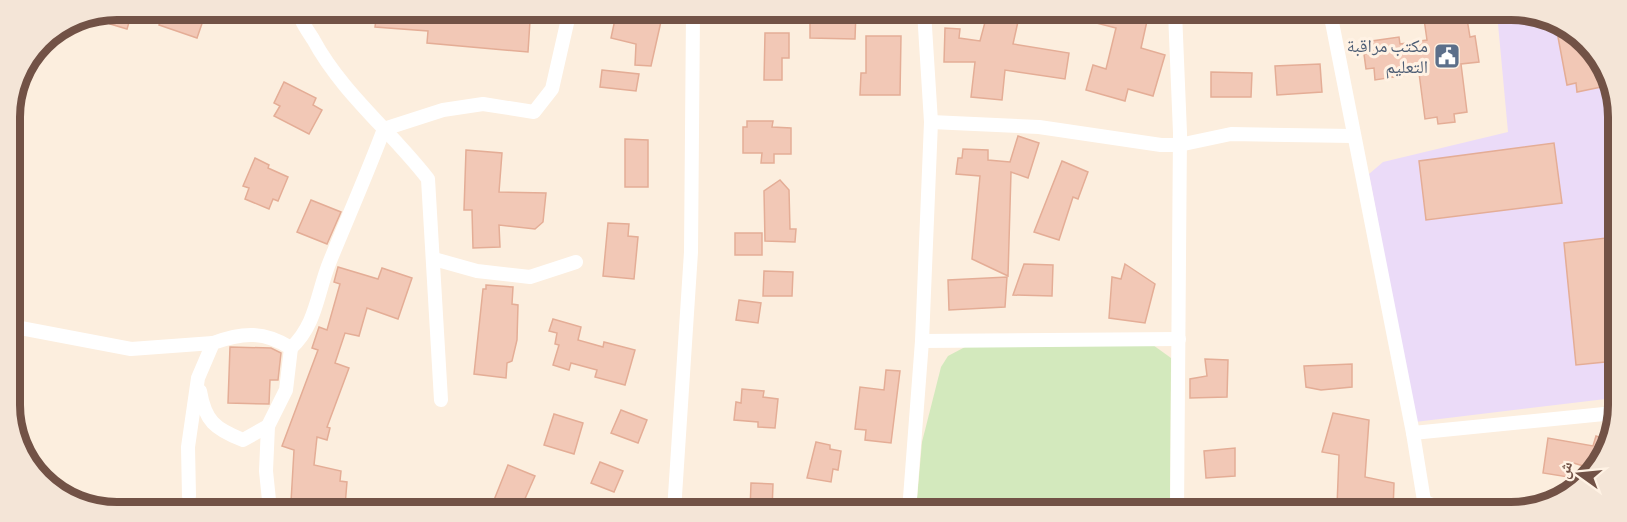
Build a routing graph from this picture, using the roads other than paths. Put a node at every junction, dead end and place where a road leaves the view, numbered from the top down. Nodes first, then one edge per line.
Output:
1 (304, 20) edge
2 (568, 20) edge
3 (691, 20) edge
4 (924, 20) edge
5 (1175, 20) edge
6 (1331, 20) edge
7 (930, 122) junction
8 (384, 129) junction
9 (1353, 136) junction
10 (1179, 145) junction
11 (434, 259) junction
12 (576, 262) dead end
13 (20, 328) edge
14 (1179, 339) junction
15 (922, 341) junction
16 (213, 343) junction
17 (291, 348) junction
18 (198, 378) junction
19 (441, 400) dead end
20 (1607, 414) edge
21 (268, 426) junction
22 (1413, 433) junction
23 (189, 496) dead end
24 (269, 502) edge
25 (675, 502) edge
26 (910, 502) edge
27 (1177, 502) edge
28 (1424, 502) edge

1 - 8 street
2 - 8 street
3 - 25 street
4 - 7 street
5 - 10 street
6 - 9 street
7 - 10 street
7 - 15 street
8 - 11 street
8 - 17 street
9 - 10 street
9 - 22 street
10 - 14 street
11 - 12 street
11 - 19 street
13 - 16 street
14 - 15 street
14 - 27 street
15 - 26 street
16 - 17 street
16 - 18 street
17 - 21 street
18 - 21 street
18 - 23 street
20 - 22 street
21 - 24 street
22 - 28 street

